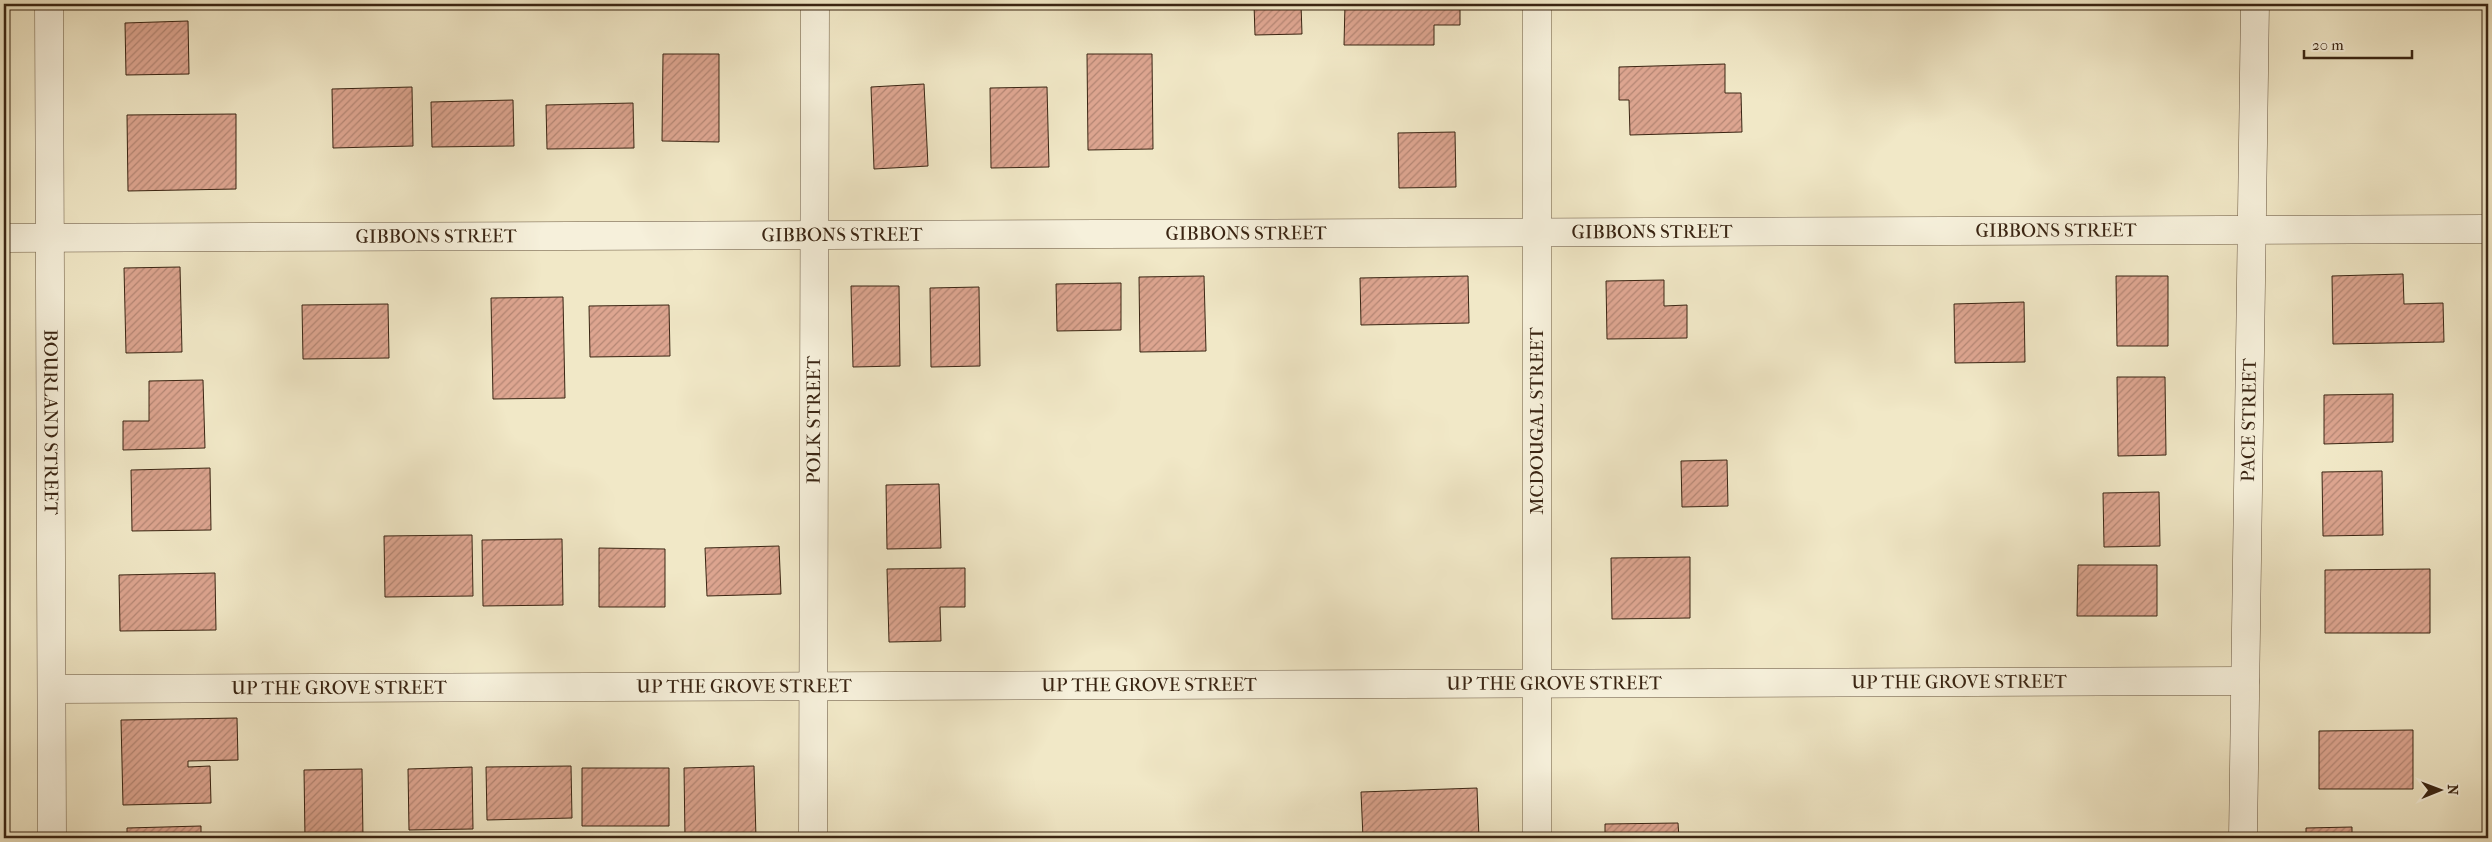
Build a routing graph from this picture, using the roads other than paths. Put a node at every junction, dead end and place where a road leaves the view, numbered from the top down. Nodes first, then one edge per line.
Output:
1 (49, 4) edge
2 (815, 4) edge
3 (1537, 4) edge
4 (2255, 4) edge
5 (2488, 229) edge
6 (2252, 230) junction
7 (1537, 233) junction
8 (814, 236) junction
9 (4, 238) edge
10 (52, 238) junction
11 (2245, 681) junction
12 (1537, 684) junction
13 (813, 686) junction
14 (53, 689) junction
15 (52, 838) edge
16 (813, 838) edge
17 (1538, 838) edge
18 (2243, 838) edge

1 - 10 street, BOURLAND STREET
2 - 8 street, POLK STREET
3 - 7 street, MCDOUGAL STREET
4 - 6 street, PACE STREET
5 - 6 street, GIBBONS STREET
6 - 7 street, GIBBONS STREET
6 - 11 street, PACE STREET
7 - 8 street, GIBBONS STREET
7 - 12 street, MCDOUGAL STREET
8 - 10 street, GIBBONS STREET
8 - 13 street, POLK STREET
9 - 10 street, GIBBONS STREET
10 - 14 street, BOURLAND STREET
11 - 12 street, UP THE GROVE STREET
11 - 18 street, PACE STREET
12 - 13 street, UP THE GROVE STREET
12 - 17 street, MCDOUGAL STREET
13 - 14 street, UP THE GROVE STREET
13 - 16 street, POLK STREET
14 - 15 street, BOURLAND STREET

